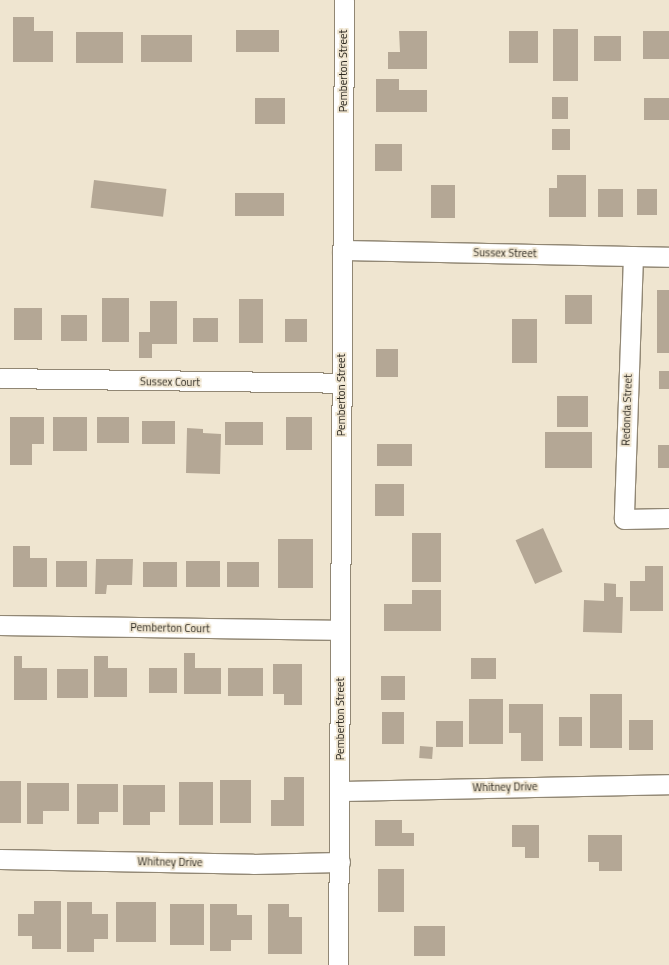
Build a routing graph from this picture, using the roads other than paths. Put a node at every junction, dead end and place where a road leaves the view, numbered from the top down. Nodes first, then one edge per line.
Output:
1 (344, 0) edge
2 (342, 250) junction
3 (633, 256) junction
4 (669, 257) edge
5 (0, 378) edge
6 (341, 383) junction
7 (669, 518) edge
8 (0, 625) edge
9 (340, 630) junction
10 (669, 784) edge
11 (340, 790) junction
12 (0, 859) edge
13 (340, 862) junction
14 (338, 965) edge

1 - 2 street, Pemberton Street
2 - 3 street, Sussex Street
2 - 6 street, Pemberton Street
3 - 4 street, Sussex Street
3 - 7 street, Redonda Street
5 - 6 street, Sussex Court
6 - 9 street, Pemberton Street
8 - 9 street, Pemberton Court
9 - 11 street, Pemberton Street
10 - 11 street, Whitney Drive
11 - 13 street, Pemberton Street
12 - 13 street, Whitney Drive
13 - 14 street

